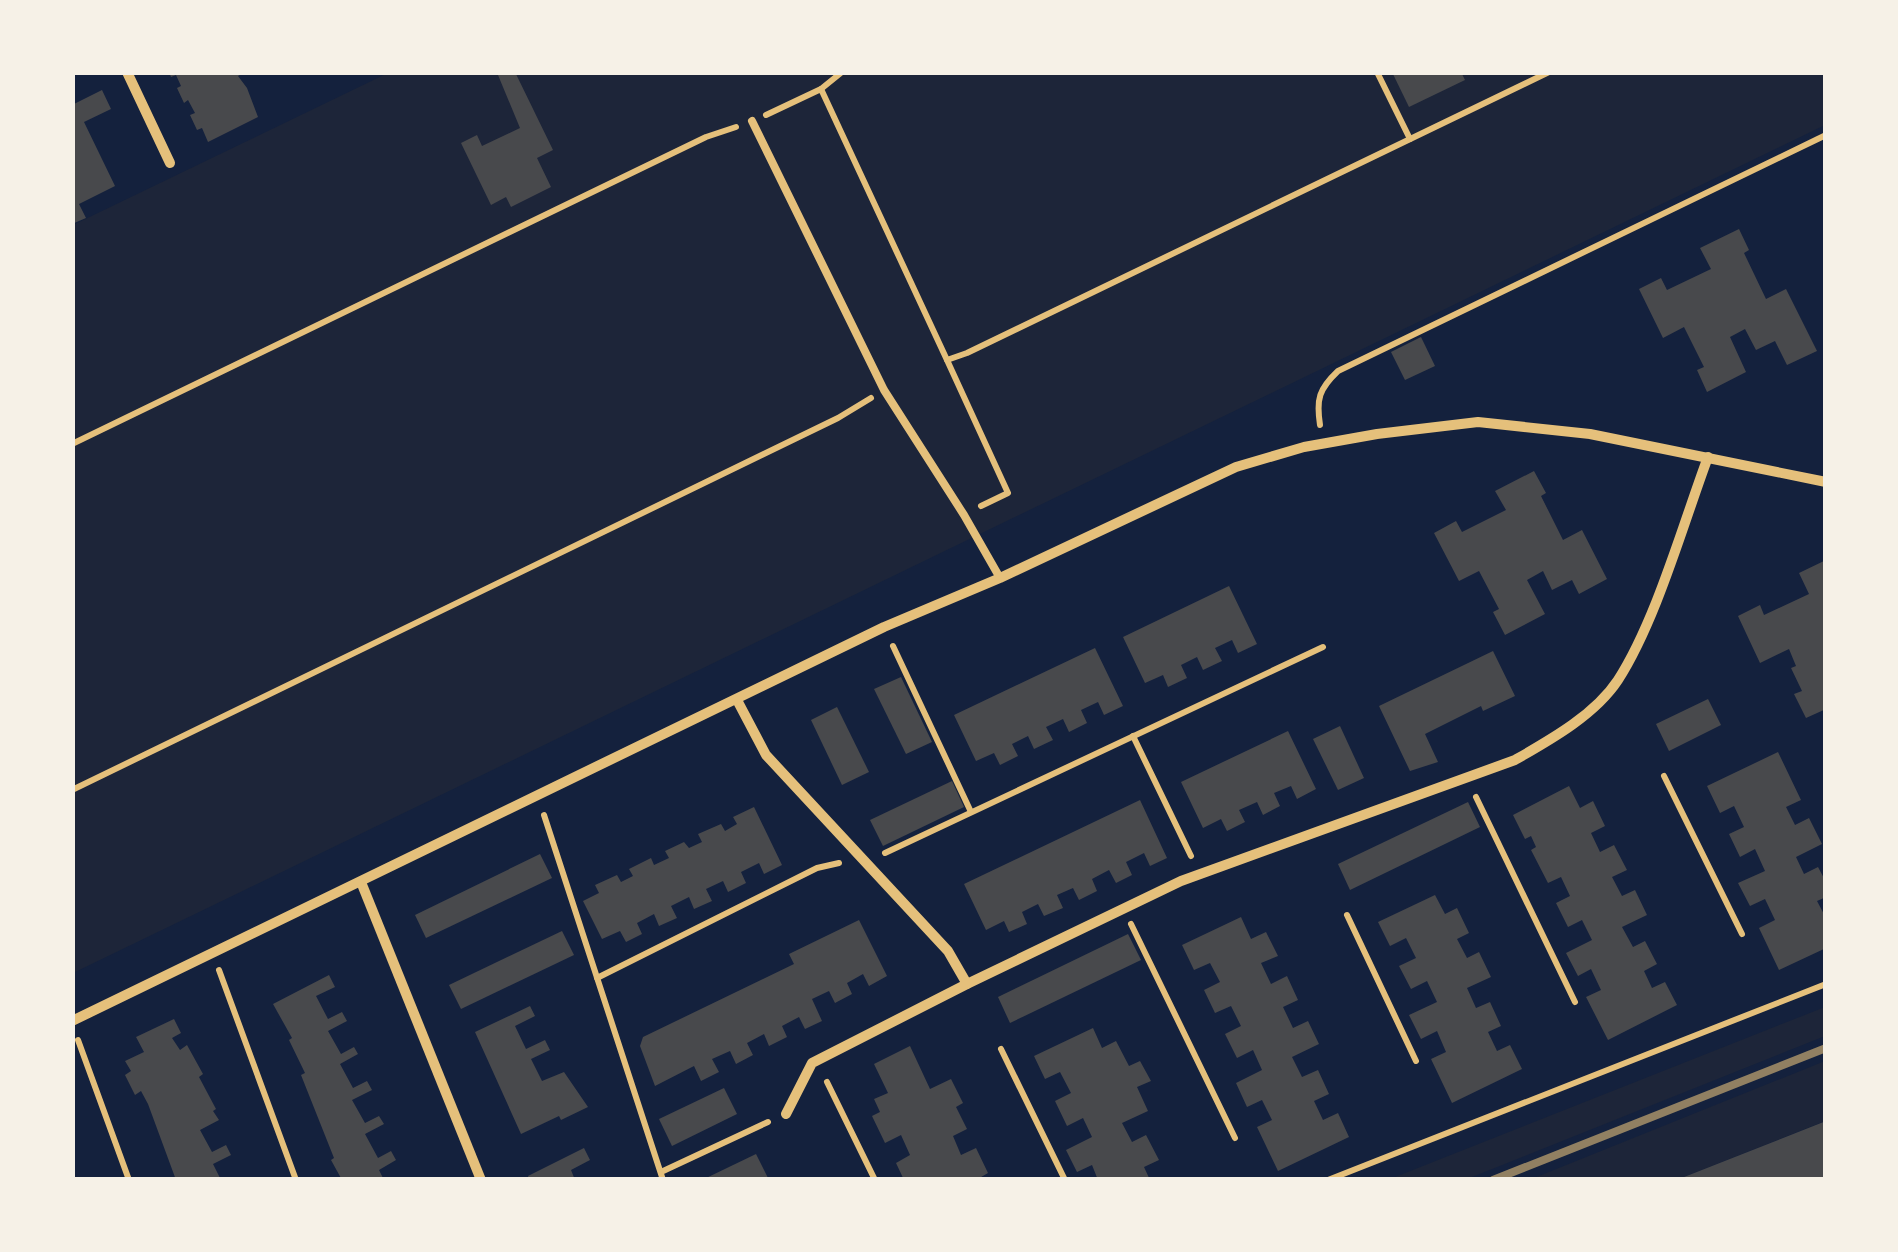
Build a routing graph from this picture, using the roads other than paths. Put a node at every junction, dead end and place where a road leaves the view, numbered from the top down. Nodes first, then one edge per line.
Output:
1 (128, 72) edge
2 (752, 121) road end
3 (170, 163) dead end
4 (1708, 457) junction
5 (1826, 482) edge
6 (1000, 578) junction
7 (736, 700) junction
8 (361, 882) junction
9 (967, 984) junction
10 (72, 1022) edge
11 (786, 1114) road end
12 (480, 1180) edge

1 - 3 street
2 - 6 lane
4 - 5 street
4 - 6 street
4 - 9 street
6 - 7 street
7 - 8 street
7 - 9 street
8 - 10 street
8 - 12 street
9 - 11 street

